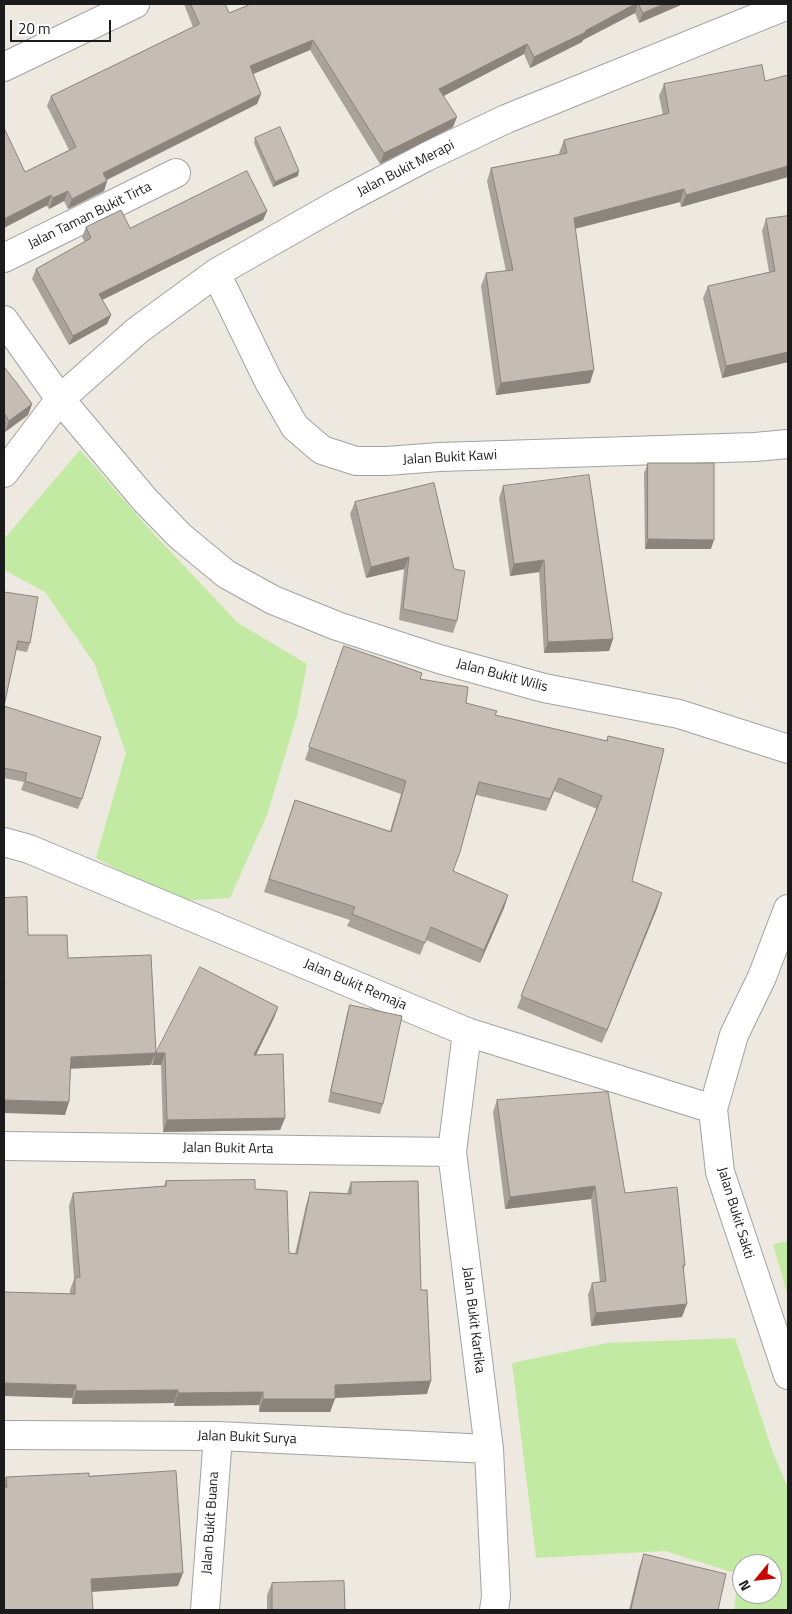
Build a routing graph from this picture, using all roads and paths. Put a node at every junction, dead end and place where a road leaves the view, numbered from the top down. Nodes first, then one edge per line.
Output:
1 (135, 4) edge
2 (788, 5) edge
3 (4, 66) edge
4 (176, 173) dead end
5 (4, 258) edge
6 (216, 273) junction
7 (4, 320) edge
8 (60, 399) junction
9 (788, 444) edge
10 (4, 472) edge
11 (788, 750) edge
12 (4, 842) edge
13 (788, 909) edge
14 (467, 1032) junction
15 (713, 1109) junction
16 (4, 1146) edge
17 (452, 1152) junction
18 (788, 1375) edge
19 (4, 1435) edge
20 (218, 1436) junction
21 (489, 1449) junction
22 (205, 1610) edge
23 (494, 1610) edge

1 - 3 street
2 - 6 street, Jalan Bukit Merapi
4 - 5 street, Jalan Taman Bukit Tirta
6 - 8 street, Jalan Bukit Merapi
6 - 9 street, Jalan Bukit Kawi
7 - 8 street, Jalan Bukit Wilis
8 - 10 street, Jalan Bukit Merapi
8 - 11 street, Jalan Bukit Wilis
12 - 14 street, Jalan Bukit Remaja
13 - 15 street, Jalan Bukit Sakti
14 - 15 street, Jalan Bukit Remaja
14 - 17 street, Jalan Bukit Kartika
15 - 18 street, Jalan Bukit Sakti
16 - 17 street, Jalan Bukit Arta
17 - 21 street, Jalan Bukit Kartika
19 - 20 street, Jalan Bukit Surya
20 - 21 street, Jalan Bukit Surya
20 - 22 street, Jalan Bukit Buana
21 - 23 street, Jalan Bukit Kartika

